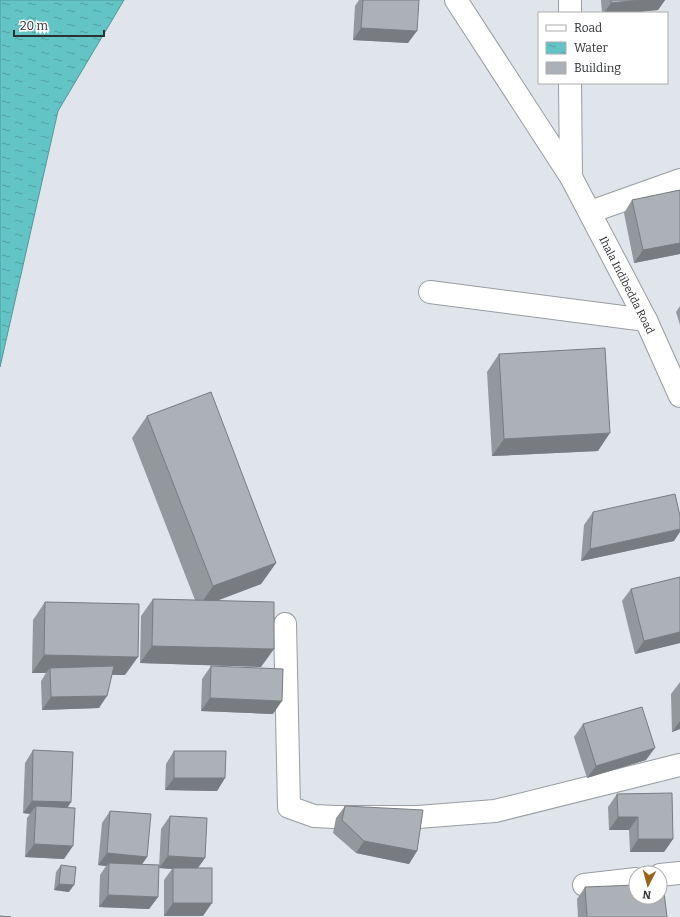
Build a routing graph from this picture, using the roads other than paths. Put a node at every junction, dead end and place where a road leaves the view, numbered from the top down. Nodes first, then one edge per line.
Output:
1 (456, 0) edge
2 (570, 0) edge
3 (570, 12) edge
4 (570, 84) edge
5 (571, 176) junction
6 (680, 180) edge
7 (590, 212) junction
8 (430, 292) dead end
9 (646, 320) junction
10 (680, 396) edge
11 (285, 624) dead end
12 (680, 765) edge
13 (680, 873) edge
14 (668, 874) edge
15 (628, 879) edge
16 (584, 885) dead end

1 - 5 street, Ihala Indibedda Road
2 - 3 street
4 - 5 street, Ihala Indibedda Road
5 - 7 street, Ihala Indibedda Road
6 - 7 street
7 - 9 street, Ihala Indibedda Road
8 - 9 street
9 - 10 street, Ihala Indibedda Road
11 - 12 street
13 - 14 street
15 - 16 street

